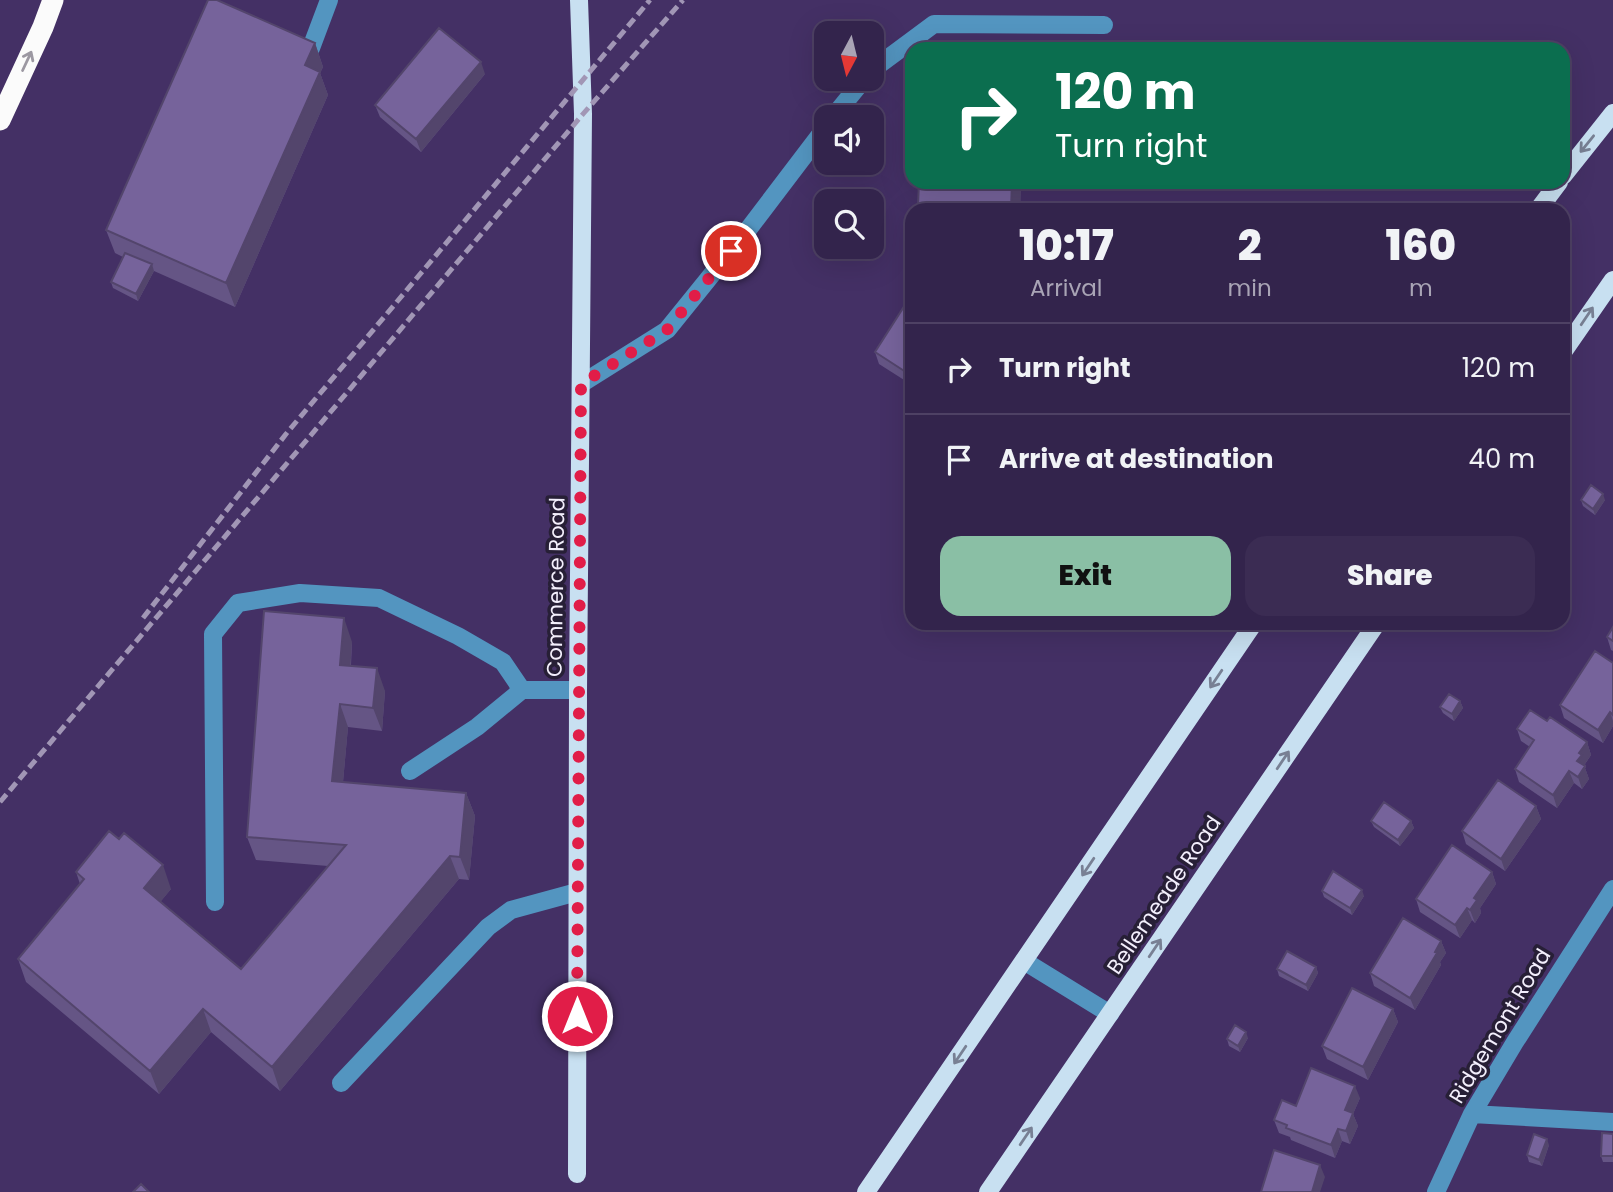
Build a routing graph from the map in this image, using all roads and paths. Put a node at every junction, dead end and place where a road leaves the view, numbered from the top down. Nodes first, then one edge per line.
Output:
1 (53, 0) edge
2 (329, 0) edge
3 (579, 0) edge
4 (1104, 25) dead end
5 (909, 42) edge
6 (905, 45) edge
7 (311, 48) edge
8 (884, 61) edge
9 (854, 91) edge
10 (843, 105) edge
11 (1613, 113) edge
12 (0, 120) edge
13 (814, 143) edge
14 (1570, 167) edge
15 (1613, 281) edge
16 (1570, 342) edge
17 (581, 384) junction
18 (1249, 630) edge
19 (1372, 630) edge
20 (522, 690) junction
21 (578, 690) junction
22 (410, 771) dead end
23 (1613, 889) edge
24 (577, 892) junction
25 (215, 902) dead end
26 (1024, 961) junction
27 (1110, 1014) junction
28 (341, 1083) dead end
29 (1472, 1114) junction
30 (1613, 1122) edge
31 (578, 1174) dead end
32 (866, 1192) edge
33 (988, 1192) edge
34 (1436, 1192) edge

12 -> 1 highway
2 - 7 street
3 - 17 main road, Commerce Road
4 - 5 street
6 - 8 street
9 - 10 street
11 -> 14 main road
13 - 17 street
16 -> 15 main road
17 - 21 main road, Commerce Road
18 -> 26 main road
27 -> 19 main road, Bellemeade Road
20 - 21 street
20 - 22 street
20 - 25 street
21 - 24 main road, Commerce Road
23 - 29 street, Ridgemont Road
24 - 28 street
24 - 31 main road, Commerce Road
26 - 27 street
26 -> 32 main road
33 -> 27 main road, Bellemeade Road
29 - 30 street
29 - 34 street, Ridgemont Road

